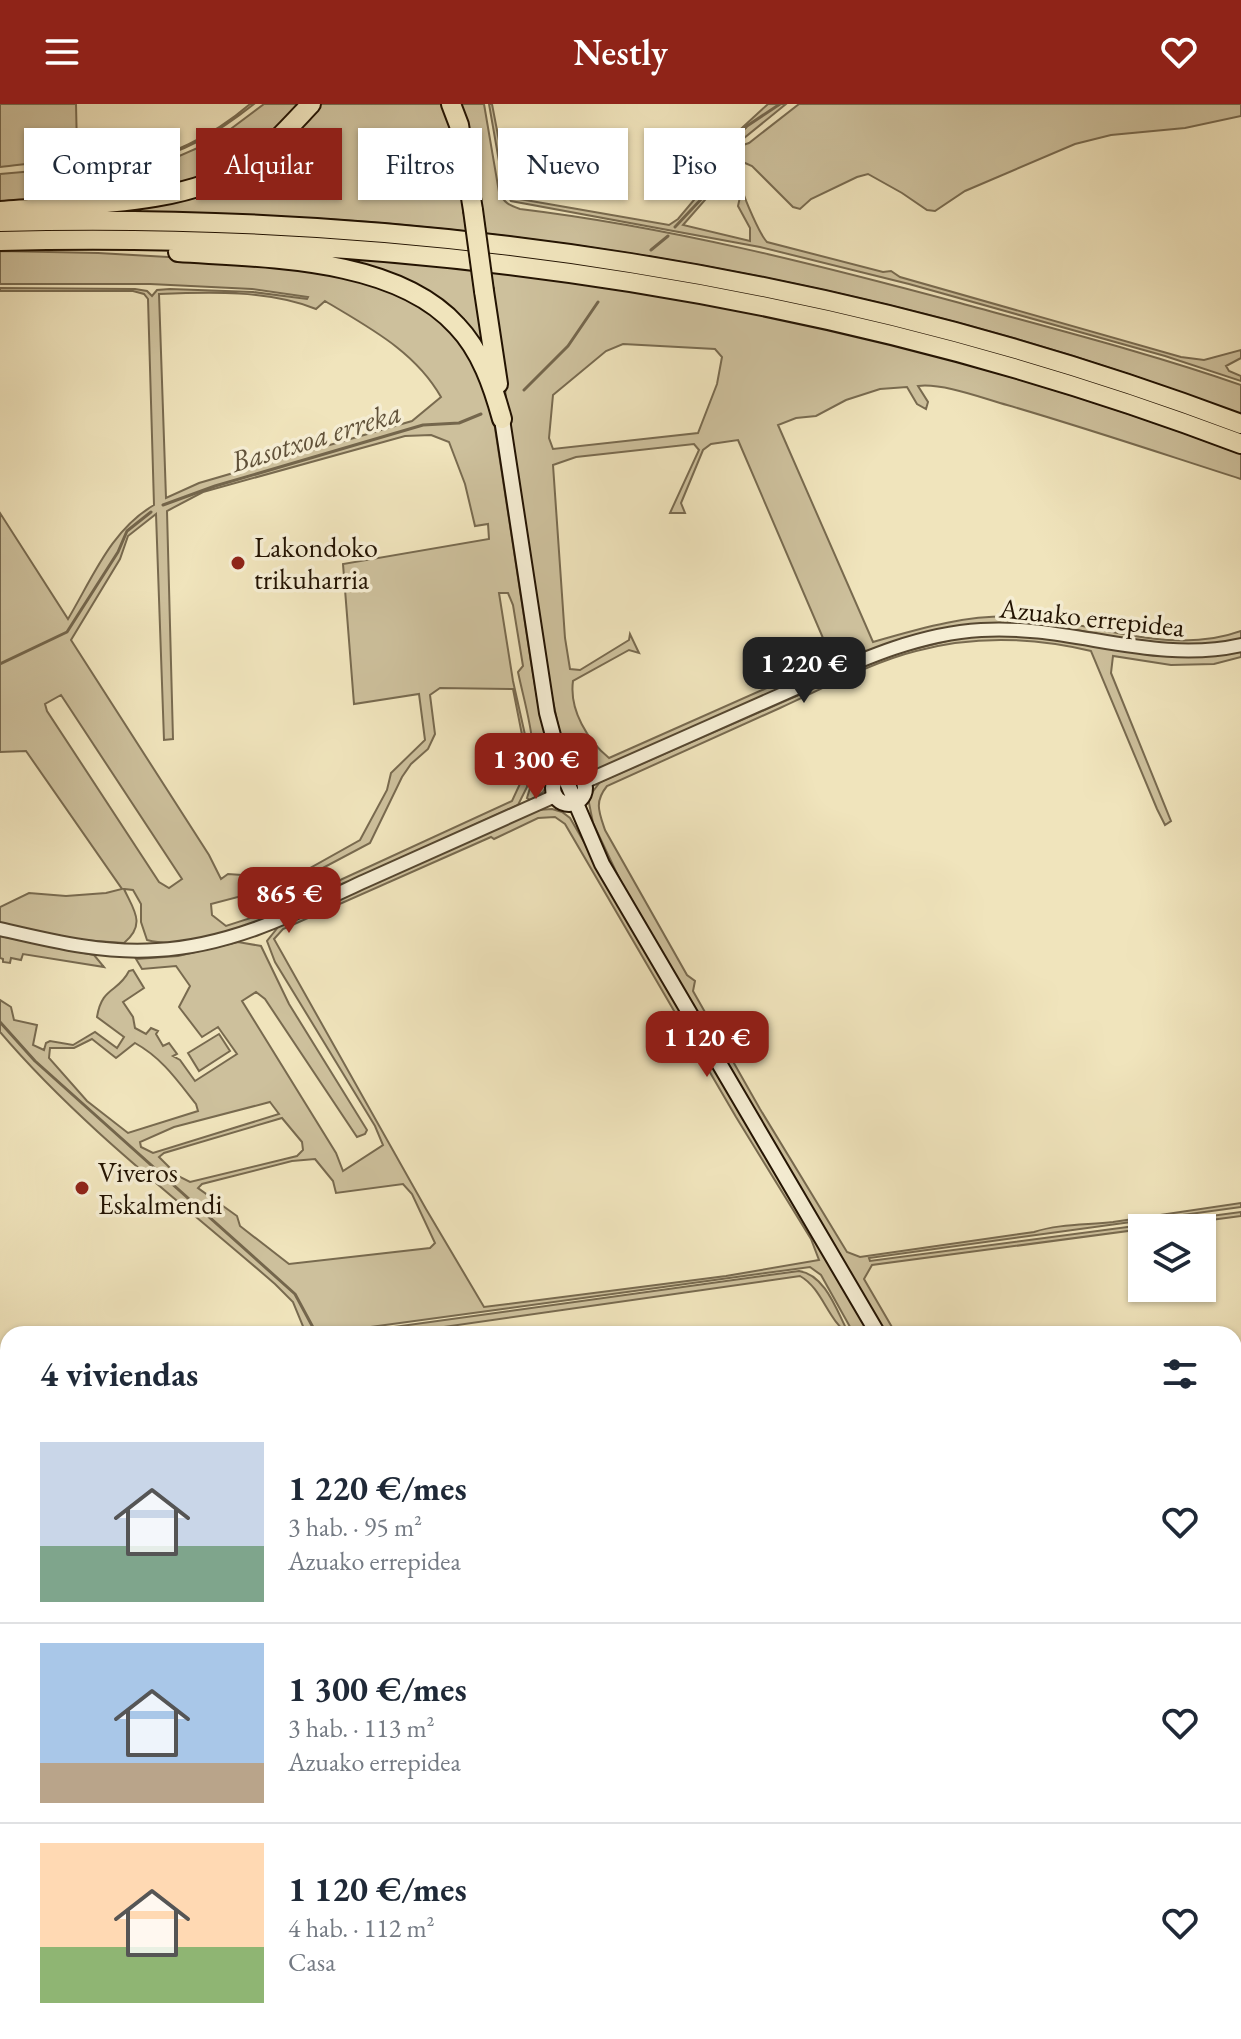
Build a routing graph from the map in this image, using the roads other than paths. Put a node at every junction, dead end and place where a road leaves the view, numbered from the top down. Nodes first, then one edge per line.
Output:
1 (311, 104) edge
2 (451, 104) edge
3 (0, 211) edge
4 (0, 222) edge
5 (24, 240) junction
6 (0, 241) edge
7 (502, 419) junction
8 (1241, 424) edge
9 (1241, 444) edge
10 (1241, 645) edge
11 (563, 773) junction
12 (584, 782) junction
13 (555, 796) junction
14 (574, 804) junction
15 (0, 929) edge
16 (873, 1326) edge

1 - 3 highway
2 - 7 highway, bridge
4 - 8 highway
5 - 6 highway
5 - 7 highway
5 - 9 highway
7 - 11 main road
10 - 12 street, Azuako errepidea
11 - 12 main road
11 - 13 main road
11 - 14 main road
12 - 14 main road
13 - 14 main road
13 - 15 street
14 - 16 main road

